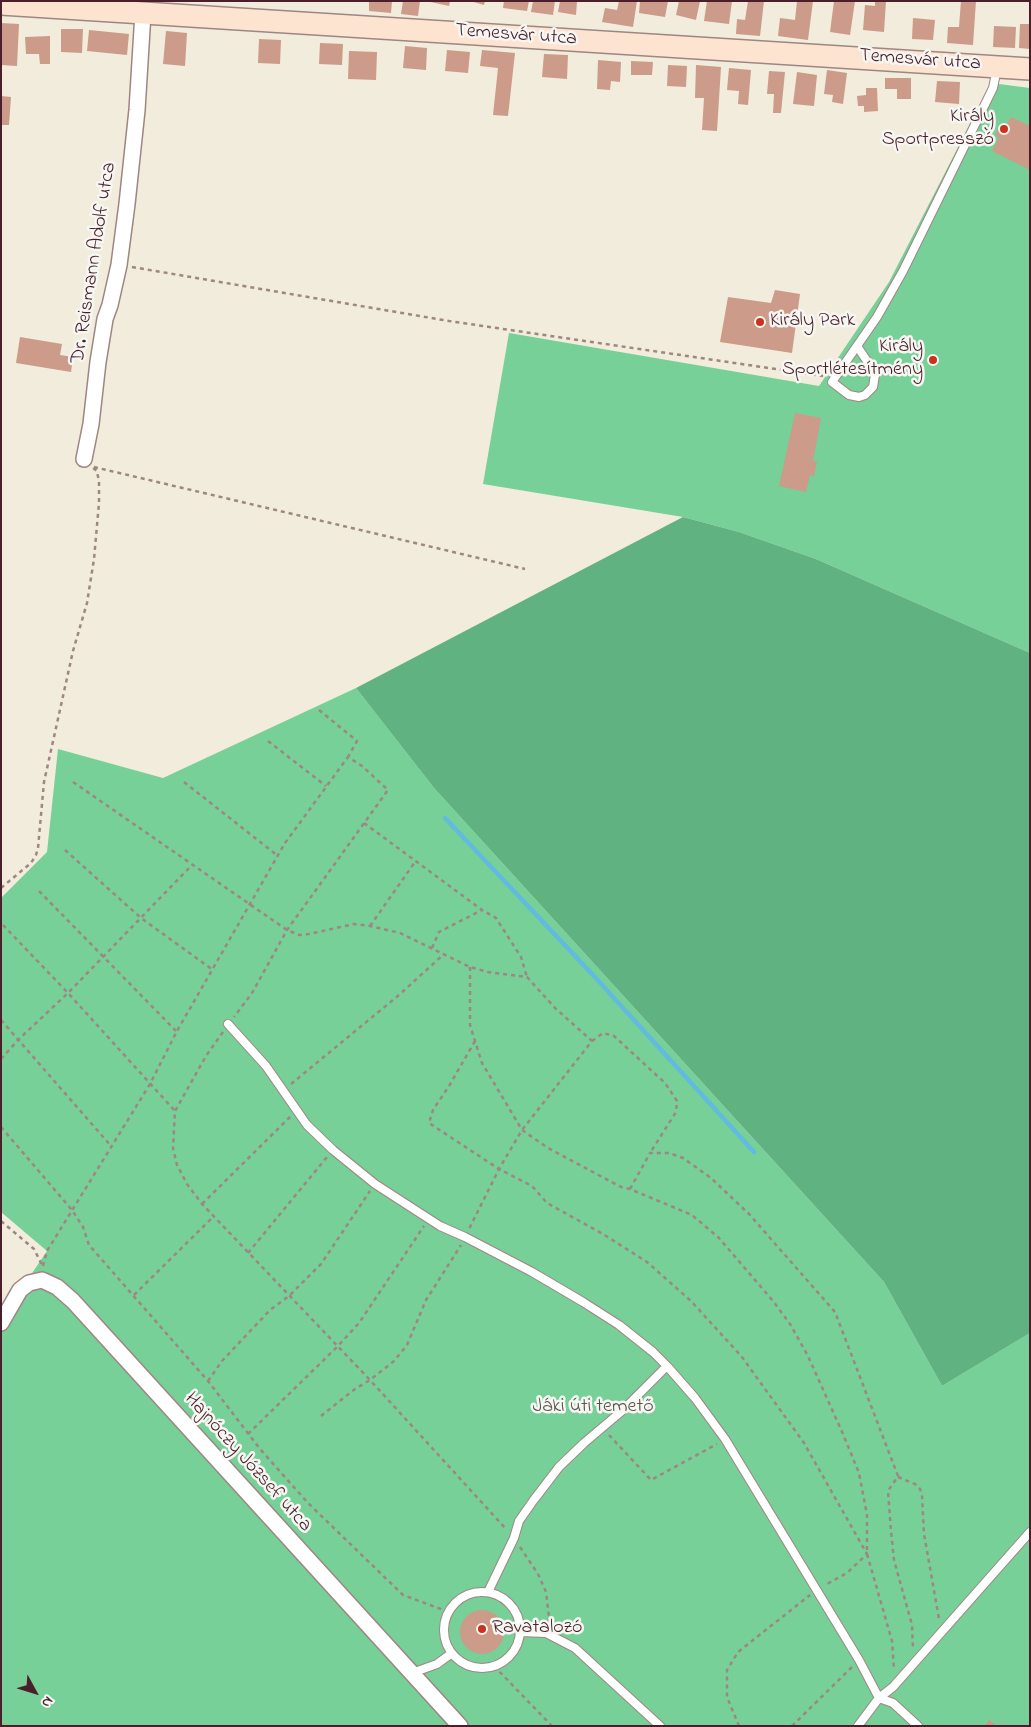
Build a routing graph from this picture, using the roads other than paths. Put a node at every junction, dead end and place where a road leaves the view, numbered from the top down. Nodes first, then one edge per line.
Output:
1 (1, 4) edge
2 (143, 13) junction
3 (998, 66) junction
4 (1030, 70) edge
5 (857, 346) junction
6 (84, 459) dead end
7 (228, 1024) road end
8 (1, 1323) edge
9 (667, 1366) junction
10 (1030, 1532) edge
11 (488, 1592) junction
12 (520, 1632) junction
13 (452, 1653) junction
14 (412, 1673) junction
15 (880, 1698) junction
16 (460, 1726) edge
17 (660, 1726) edge
18 (858, 1726) edge
19 (918, 1726) edge

1 - 2 main road, Temesvár utca
2 - 3 main road, Temesvár utca
2 - 6 street, Dr. Reismann Adolf utca
3 - 4 main road, Temesvár utca
3 - 5 lane
5 - 5 lane
7 - 9 lane
8 - 14 street, Hajnóczy József utca
9 - 11 lane
9 - 15 lane
10 - 15 lane
11 - 12 lane
11 - 13 lane
12 - 13 lane
12 - 17 lane
13 - 14 lane
14 - 16 street, Hajnóczy József utca
15 - 18 lane
15 - 19 lane

